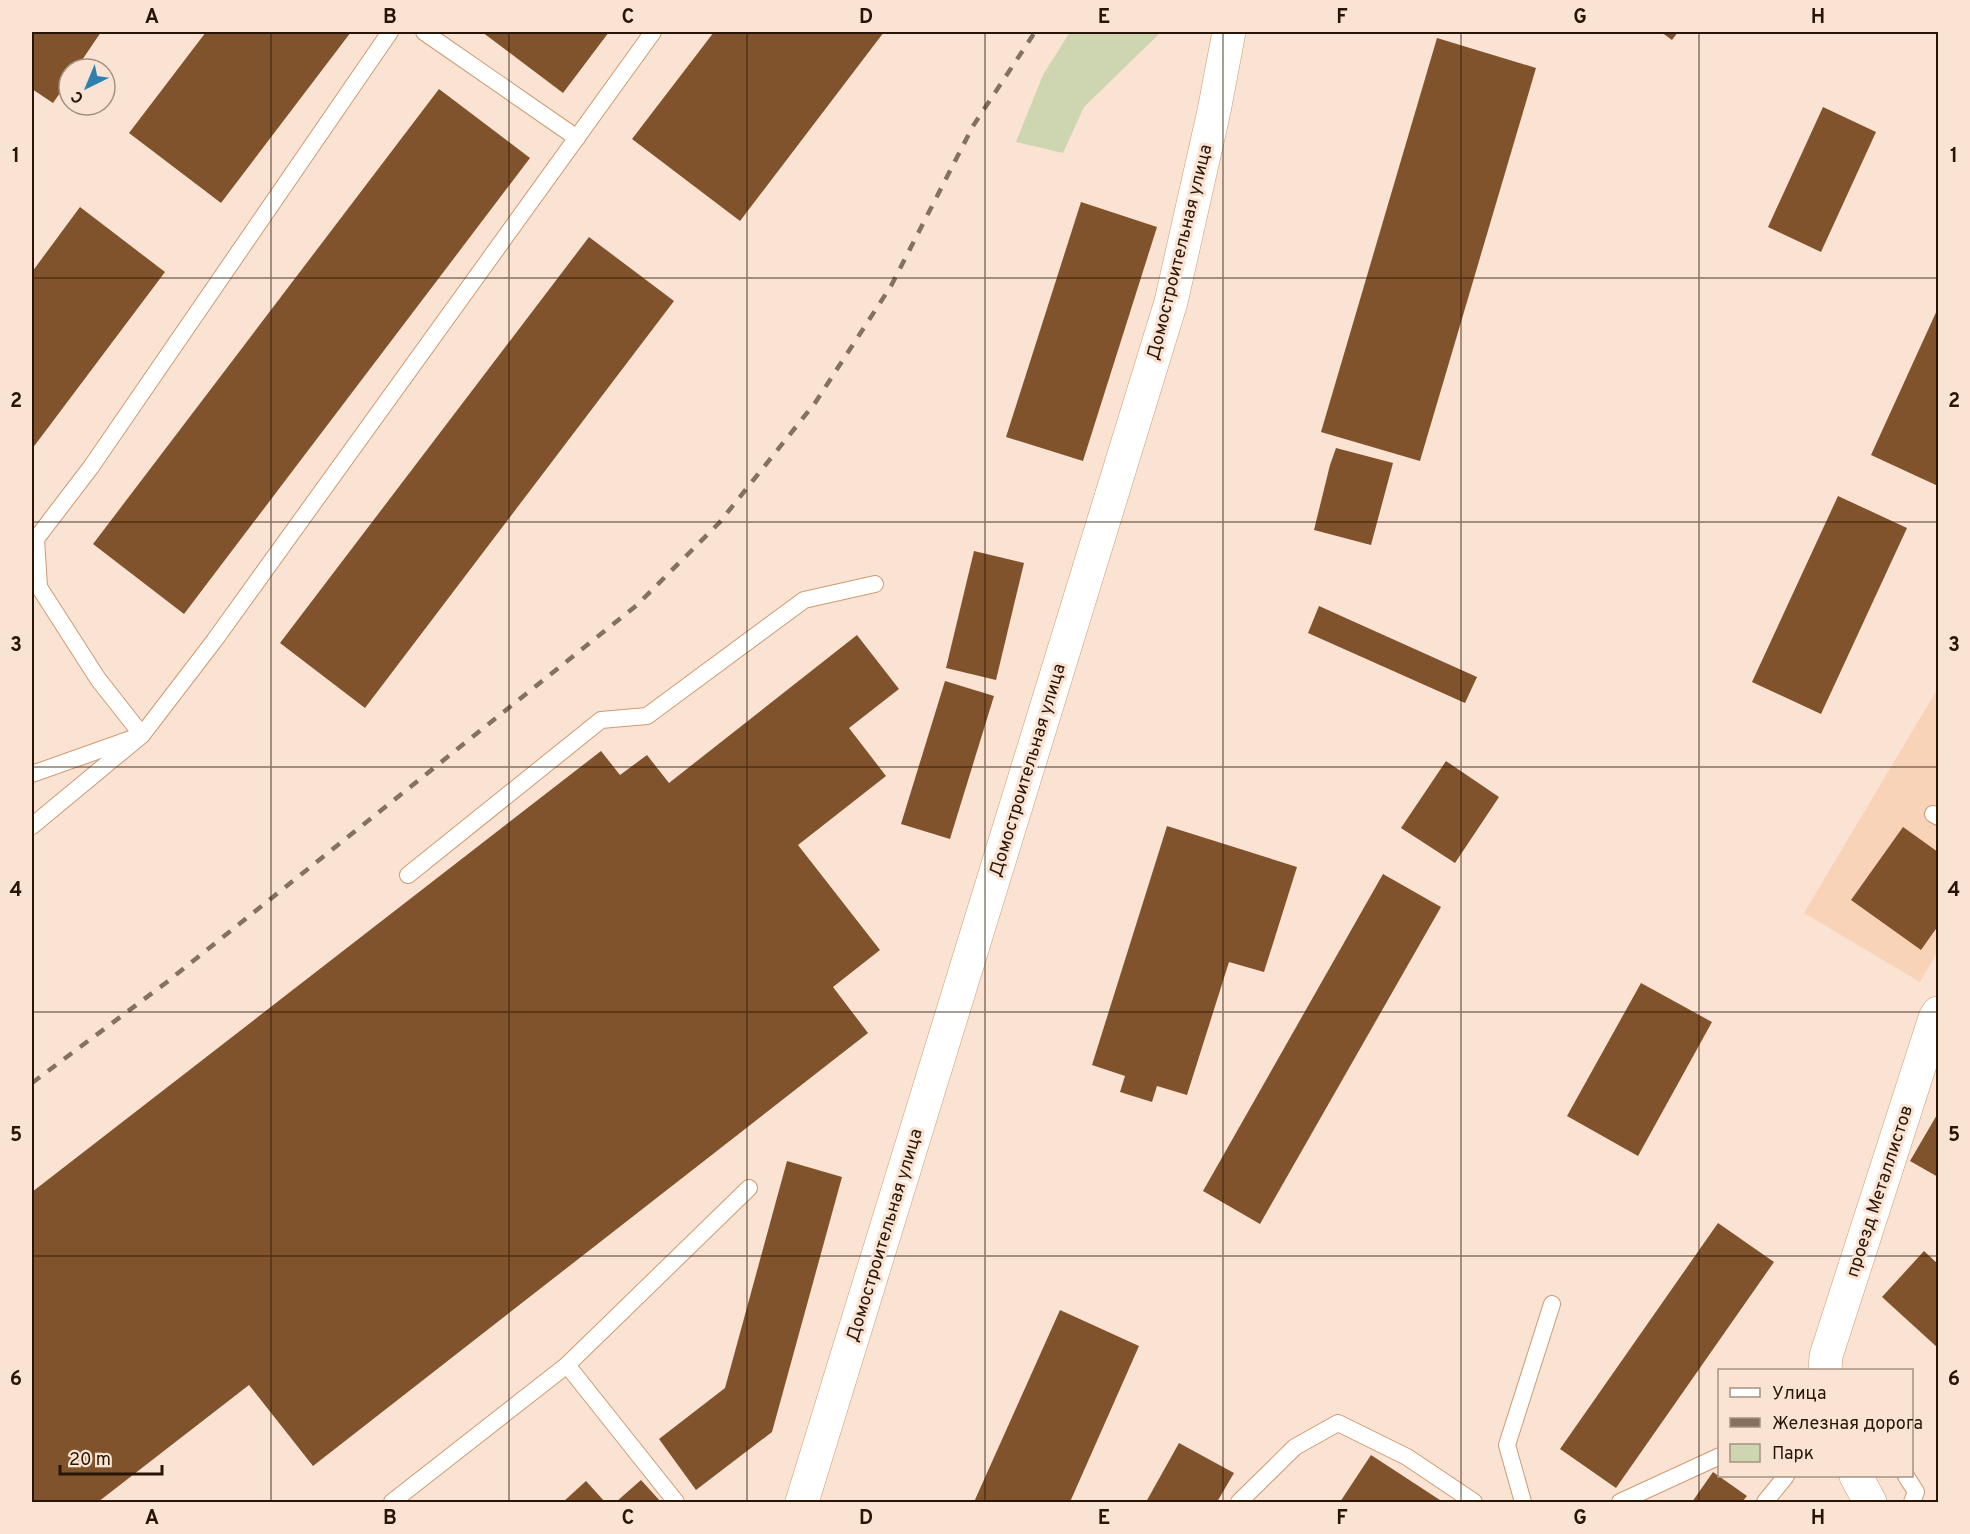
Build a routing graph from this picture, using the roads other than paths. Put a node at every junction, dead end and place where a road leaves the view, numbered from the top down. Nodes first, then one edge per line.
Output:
1 (390, 32) edge
2 (424, 32) edge
3 (653, 32) edge
4 (1229, 32) edge
5 (577, 138) junction
6 (875, 584) dead end
7 (142, 735) junction
8 (32, 774) edge
9 (32, 826) edge
10 (408, 875) dead end
11 (1938, 1013) edge
12 (749, 1188) dead end
13 (1552, 1304) dead end
14 (567, 1365) junction
15 (1825, 1369) edge
16 (1718, 1456) edge
17 (1783, 1477) edge
18 (1857, 1477) edge
19 (1907, 1477) edge
20 (392, 1503) edge
21 (676, 1503) edge
22 (802, 1503) edge
23 (1239, 1503) edge
24 (1474, 1503) edge
25 (1523, 1503) edge
26 (1620, 1503) edge
27 (1765, 1503) edge
28 (1870, 1503) edge
29 (1912, 1503) edge

1 - 7 lane
2 - 5 lane
3 - 5 lane
4 - 22 street, Домостроительная улица
5 - 7 lane
6 - 10 lane
7 - 8 lane
7 - 9 lane
11 - 15 street, проезд Металлистов
12 - 14 lane
13 - 25 lane
14 - 20 lane
14 - 21 lane
16 - 26 lane
17 - 27 lane
18 - 28 street
19 - 29 lane
23 - 24 lane

